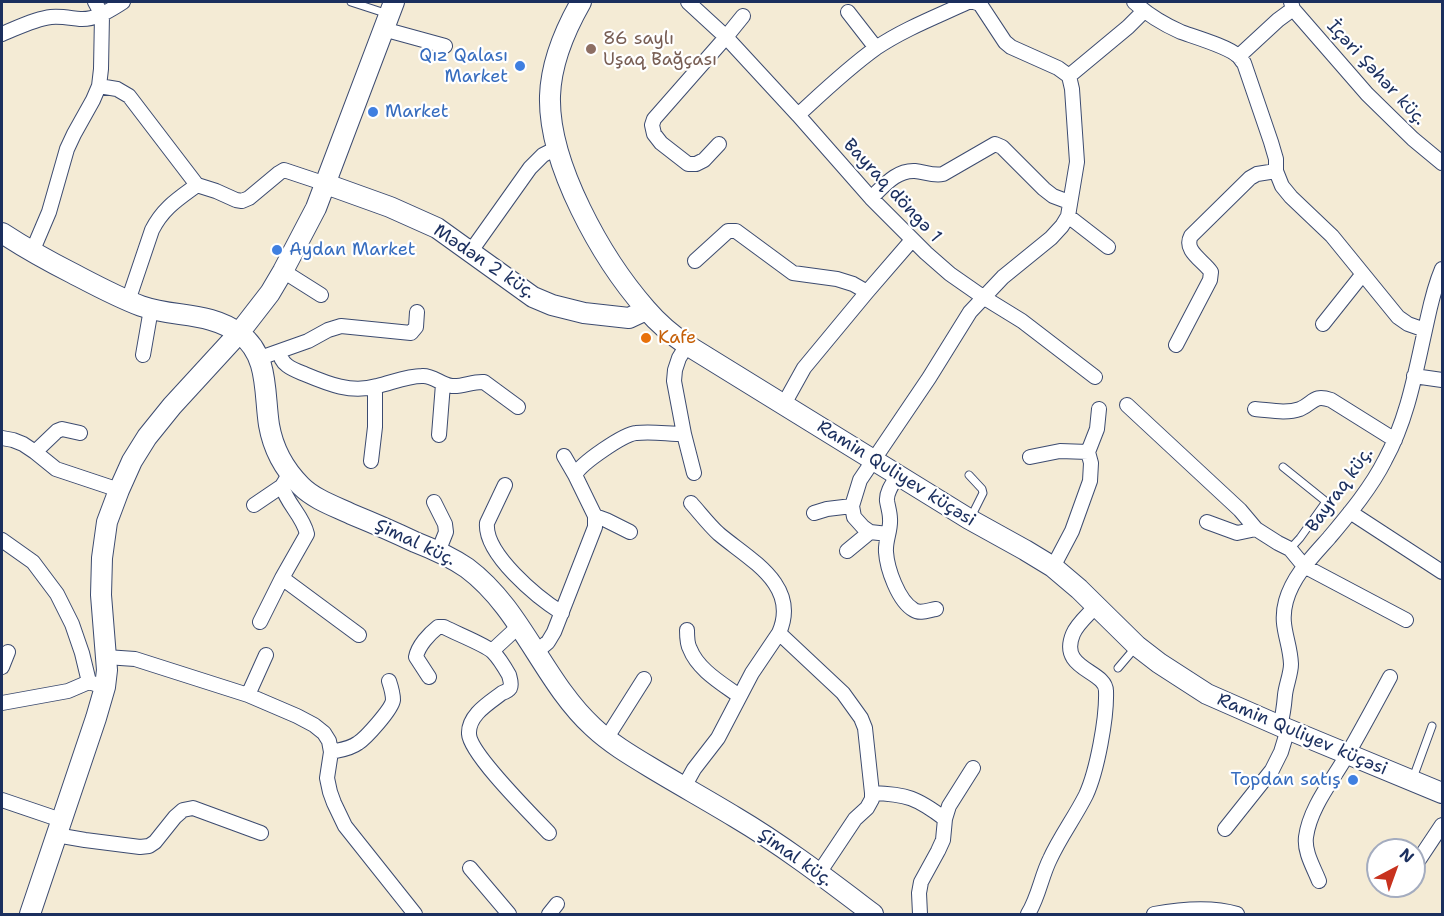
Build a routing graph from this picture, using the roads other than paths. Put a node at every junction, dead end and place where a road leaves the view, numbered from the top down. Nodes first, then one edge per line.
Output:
1 (95, 2) edge
2 (123, 2) edge
3 (351, 2) edge
4 (581, 2) edge
5 (688, 2) edge
6 (1292, 5) edge
7 (1139, 6) edge
8 (848, 12) dead end
9 (102, 15) junction
10 (389, 15) edge
11 (743, 16) dead end
12 (2, 34) edge
13 (726, 37) junction
14 (445, 46) dead end
15 (876, 48) junction
16 (1239, 56) junction
17 (1069, 76) junction
18 (99, 86) junction
19 (798, 114) junction
20 (719, 144) dead end
21 (557, 148) junction
22 (1443, 163) edge
23 (1276, 171) junction
24 (326, 184) junction
25 (196, 185) junction
26 (871, 198) junction
27 (1068, 209) junction
28 (2, 234) edge
29 (912, 240) junction
30 (1108, 247) dead end
31 (471, 251) junction
32 (32, 252) junction
33 (695, 261) dead end
34 (1443, 269) edge
35 (283, 271) junction
36 (1362, 275) junction
37 (867, 292) junction
38 (321, 295) dead end
39 (983, 297) junction
40 (129, 301) junction
41 (151, 309) junction
42 (646, 310) junction
43 (417, 312) dead end
44 (1323, 324) dead end
45 (1425, 330) junction
46 (239, 333) junction
47 (687, 345) junction
48 (1176, 345) dead end
49 (280, 352) junction
50 (143, 355) dead end
51 (260, 358) junction
52 (1414, 375) junction
53 (1095, 377) dead end
54 (1443, 380) edge
55 (443, 384) junction
56 (375, 387) junction
57 (784, 404) junction
58 (1127, 405) dead end
59 (518, 407) dead end
60 (1255, 409) dead end
61 (1100, 410) dead end
62 (80, 433) dead end
63 (684, 434) junction
64 (439, 435) dead end
65 (2, 438) edge
66 (1395, 440) junction
67 (36, 452) junction
68 (1088, 452) junction
69 (564, 456) dead end
70 (1030, 457) dead end
71 (872, 459) junction
72 (371, 461) dead end
73 (1283, 467) dead end
74 (694, 473) dead end
75 (575, 474) junction
76 (969, 474) dead end
77 (898, 475) junction
78 (286, 480) junction
79 (505, 485) dead end
80 (119, 490) junction
81 (434, 502) dead end
82 (691, 502) dead end
83 (254, 505) dead end
84 (852, 506) junction
85 (1350, 512) junction
86 (814, 513) dead end
87 (596, 516) junction
88 (969, 519) junction
89 (1207, 522) dead end
90 (1256, 529) junction
91 (870, 531) junction
92 (630, 532) dead end
93 (888, 534) junction
94 (2, 540) edge
95 (1290, 549) junction
96 (847, 551) dead end
97 (438, 552) junction
98 (1304, 566) junction
99 (1053, 567) junction
100 (1443, 572) edge
101 (282, 578) junction
102 (1096, 606) junction
103 (936, 609) dead end
104 (562, 613) junction
105 (1406, 620) dead end
106 (260, 622) dead end
107 (519, 626) junction
108 (687, 630) dead end
109 (779, 633) junction
110 (359, 635) dead end
111 (1137, 646) junction
112 (492, 651) junction
113 (8, 652) dead end
114 (537, 652) junction
115 (266, 655) dead end
116 (106, 657) junction
117 (2, 667) edge
118 (1118, 668) dead end
119 (429, 677) dead end
120 (1390, 677) dead end
121 (644, 679) dead end
122 (389, 681) dead end
123 (97, 685) junction
124 (248, 695) junction
125 (739, 696) junction
126 (2, 703) edge
127 (1432, 726) dead end
128 (1284, 728) junction
129 (606, 739) junction
130 (331, 752) junction
131 (1348, 754) junction
132 (973, 768) dead end
133 (1412, 781) junction
134 (684, 787) junction
135 (873, 793) junction
136 (1443, 793) edge
137 (2, 800) edge
138 (945, 819) junction
139 (1443, 825) edge
140 (58, 827) junction
141 (1225, 829) dead end
142 (261, 833) dead end
143 (549, 833) dead end
144 (1426, 850) edge
145 (470, 868) dead end
146 (819, 873) junction
147 (1319, 881) dead end
148 (30, 915) edge
149 (415, 915) edge
150 (509, 915) edge
151 (873, 915) edge
152 (920, 915) edge
153 (1028, 915) edge
154 (1154, 915) edge
155 (1237, 915) edge

1 - 9 street
2 - 9 street
3 - 10 lane
4 - 21 street, Ramin Quliyev küçəsi
5 - 13 street, Bayraq döngə 1
6 - 16 street
6 - 22 street, İçəri Şəhər küç.
7 - 16 street
7 - 17 street
8 - 15 street
9 - 12 street
9 - 18 street
10 - 14 street
10 - 24 street
11 - 13 street
13 - 19 street, Bayraq döngə 1
13 - 20 street
15 - 17 street
15 - 19 street
16 - 23 street
17 - 27 street
18 - 25 street
18 - 32 street
19 - 26 street, Bayraq döngə 1
21 - 31 street
21 - 42 street, Ramin Quliyev küçəsi
23 - 36 street
23 - 48 street
24 - 25 street
24 - 31 street, Mədən 2 küç.
24 - 35 street
25 - 40 street
26 - 27 street
26 - 29 street, Bayraq döngə 1
27 - 30 street
27 - 39 street
28 - 32 street
29 - 37 street
29 - 39 street, Bayraq döngə 1
31 - 42 street, Mədən 2 küç.
32 - 40 street
33 - 37 street
34 - 45 street, Bayraq küç.
35 - 38 street
35 - 46 street
36 - 44 street
36 - 45 street
37 - 57 street
39 - 53 street, Bayraq döngə 1
39 - 71 street
40 - 41 street
41 - 46 street
41 - 50 street
42 - 47 street, Ramin Quliyev küçəsi
43 - 49 street
45 - 52 street, Bayraq küç.
46 - 51 street, Şimal küç.
46 - 80 street
47 - 57 street, Ramin Quliyev küçəsi
47 - 63 street
49 - 51 street
49 - 56 street
51 - 78 street, Şimal küç.
52 - 54 street
52 - 66 street, Bayraq küç.
55 - 56 street
55 - 59 street
55 - 64 street
56 - 72 street
57 - 71 street, Ramin Quliyev küçəsi
58 - 90 street
60 - 66 street
61 - 68 street
62 - 67 street
63 - 74 street
63 - 75 street
65 - 67 street
66 - 85 street, Bayraq küç.
67 - 80 street
68 - 70 street
68 - 99 street
69 - 75 street
71 - 77 street, Ramin Quliyev küçəsi
71 - 84 street
73 - 95 lane
75 - 87 street
76 - 88 lane
77 - 88 street, Ramin Quliyev küçəsi
77 - 93 street
78 - 83 street
78 - 97 street, Şimal küç.
78 - 101 street
79 - 104 street
80 - 116 street
81 - 97 street
82 - 109 street
84 - 86 street
84 - 91 street
85 - 98 street, Bayraq küç.
85 - 100 street
87 - 92 street
87 - 104 street
88 - 99 street, Ramin Quliyev küçəsi
89 - 90 street
90 - 95 street
91 - 93 street
91 - 96 street
93 - 103 street
94 - 123 street
95 - 98 street
97 - 107 street, Şimal küç.
98 - 105 street
98 - 128 street, Bayraq küç.
99 - 102 street, Ramin Quliyev küçəsi
101 - 106 street
101 - 110 street
102 - 111 street, Ramin Quliyev küçəsi
102 - 153 street
104 - 114 street
107 - 112 street
107 - 114 street, Şimal küç.
108 - 125 street
109 - 125 street
109 - 135 street
111 - 118 lane
111 - 128 street, Ramin Quliyev küçəsi
112 - 119 street
112 - 143 street
113 - 117 street
114 - 129 street, Şimal küç.
115 - 124 street
116 - 123 street
116 - 124 street
120 - 131 street
121 - 129 street
122 - 130 street
123 - 126 street
123 - 140 street
124 - 130 street
125 - 134 street
127 - 133 lane
128 - 131 street, Ramin Quliyev küçəsi
128 - 141 street, Bayraq küç.
129 - 134 street, Şimal küç.
130 - 149 street
131 - 133 street, Ramin Quliyev küçəsi
131 - 147 street
132 - 138 street
133 - 136 street, Ramin Quliyev küçəsi
134 - 146 street, Şimal küç.
135 - 138 street
135 - 146 street
137 - 140 street
138 - 152 street
139 - 144 street
140 - 142 street
140 - 148 street
145 - 150 street
146 - 151 street, Şimal küç.
154 - 155 street

